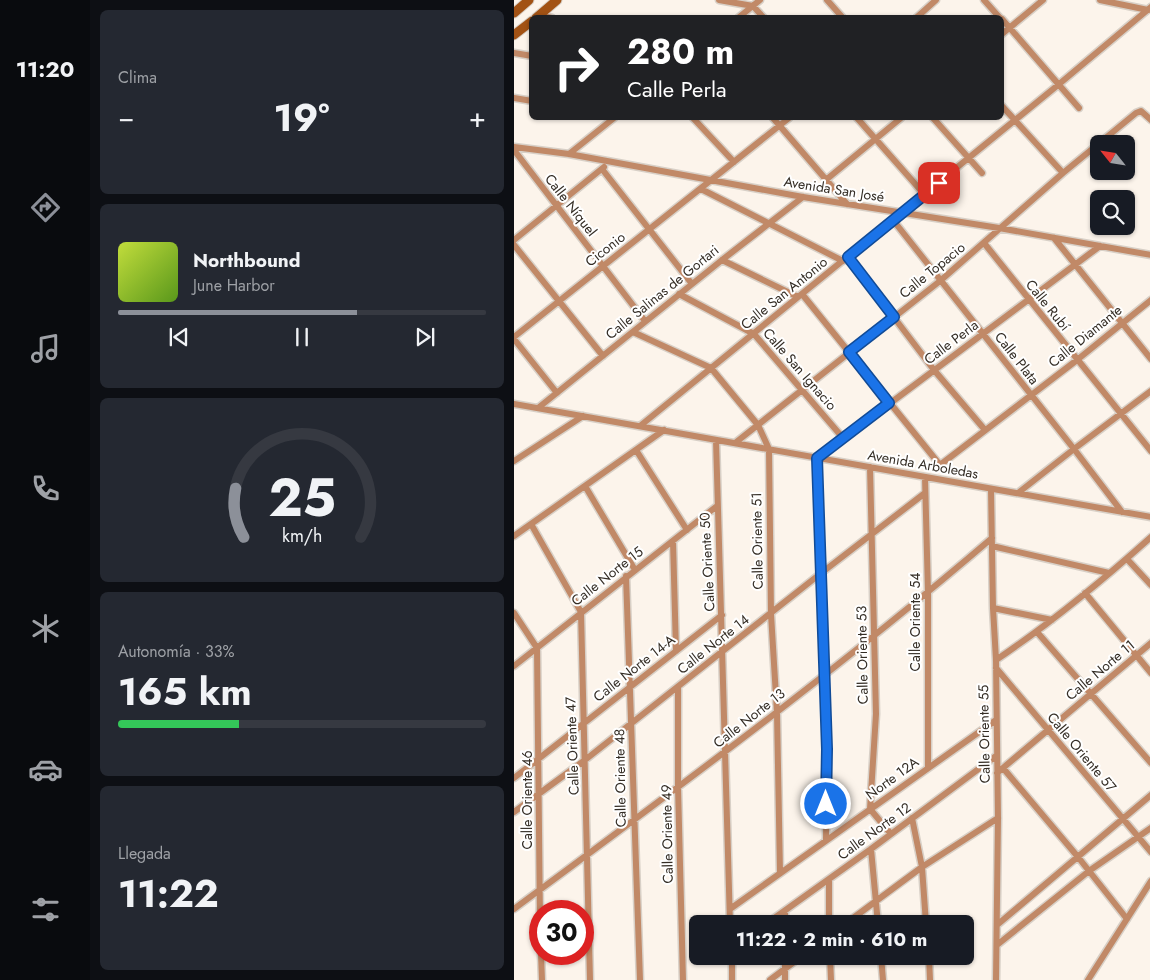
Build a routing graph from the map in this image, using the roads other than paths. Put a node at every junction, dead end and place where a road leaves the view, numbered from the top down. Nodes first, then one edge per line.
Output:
1 (529, 0) edge
2 (557, 0) edge
3 (719, 0) edge
4 (760, 0) edge
5 (827, 0) edge
6 (936, 0) edge
7 (984, 0) edge
8 (1043, 0) edge
9 (1100, 0) edge
10 (753, 6) junction
11 (1149, 9) edge
12 (514, 13) edge
13 (539, 15) edge
14 (742, 15) edge
15 (761, 15) edge
16 (840, 15) edge
17 (920, 15) edge
18 (998, 15) edge
19 (1004, 22) edge
20 (529, 23) edge
21 (1009, 28) junction
22 (1004, 32) edge
23 (514, 35) edge
24 (514, 53) edge
25 (529, 56) edge
26 (1058, 85) junction
27 (514, 98) edge
28 (529, 100) edge
29 (1004, 108) edge
30 (1079, 108) dead end
31 (612, 120) edge
32 (695, 120) edge
33 (775, 120) edge
34 (786, 120) edge
35 (860, 120) edge
36 (898, 120) edge
37 (934, 120) edge
38 (1015, 120) junction
39 (1150, 120) edge
40 (780, 125) junction
41 (876, 138) junction
42 (514, 146) edge
43 (514, 150) edge
44 (569, 154) junction
45 (968, 159) junction
46 (610, 161) junction
47 (734, 162) junction
48 (602, 169) junction
49 (982, 173) dead end
50 (1063, 173) junction
51 (827, 178) junction
52 (711, 180) junction
53 (701, 189) junction
54 (924, 194) junction
55 (802, 197) junction
56 (847, 204) junction
57 (556, 206) junction
58 (901, 213) junction
59 (893, 220) junction
60 (770, 224) junction
61 (999, 228) junction
62 (650, 230) junction
63 (1054, 238) junction
64 (514, 240) edge
65 (984, 243) junction
66 (514, 245) edge
67 (1100, 246) junction
68 (1150, 255) edge
69 (846, 259) junction
70 (722, 260) junction
71 (1076, 265) junction
72 (603, 266) junction
73 (940, 281) junction
74 (692, 284) junction
75 (679, 294) junction
76 (800, 296) junction
77 (1028, 300) junction
78 (1150, 300) edge
79 (559, 301) junction
80 (894, 317) junction
81 (645, 322) junction
82 (1122, 322) junction
83 (633, 332) junction
84 (754, 334) junction
85 (982, 334) junction
86 (514, 338) edge
87 (849, 352) junction
88 (603, 356) junction
89 (1150, 359) edge
90 (1077, 360) junction
91 (711, 368) junction
92 (934, 370) junction
93 (802, 390) junction
94 (1150, 391) edge
95 (557, 393) junction
96 (1030, 396) junction
97 (889, 403) junction
98 (514, 404) edge
99 (538, 408) junction
100 (1121, 414) junction
101 (583, 416) junction
102 (758, 425) junction
103 (640, 426) junction
104 (664, 430) junction
105 (985, 430) junction
106 (843, 438) junction
107 (716, 440) junction
108 (735, 443) junction
109 (769, 449) junction
110 (1074, 449) junction
111 (636, 450) junction
112 (1150, 451) edge
113 (817, 458) junction
114 (514, 461) edge
115 (940, 465) junction
116 (870, 467) junction
117 (925, 477) junction
118 (938, 479) junction
119 (585, 486) junction
120 (991, 489) junction
121 (925, 493) junction
122 (1018, 493) junction
123 (717, 506) junction
124 (1122, 512) junction
125 (1150, 517) edge
126 (531, 524) junction
127 (687, 530) junction
128 (514, 536) edge
129 (871, 536) junction
130 (1150, 537) edge
131 (992, 538) junction
132 (673, 541) junction
133 (992, 546) junction
134 (1127, 558) junction
135 (635, 570) junction
136 (1109, 573) junction
137 (820, 574) junction
138 (626, 576) junction
139 (1150, 585) edge
140 (928, 593) junction
141 (1085, 593) junction
142 (993, 608) junction
143 (581, 612) junction
144 (514, 613) edge
145 (771, 614) junction
146 (722, 615) junction
147 (1052, 620) junction
148 (1037, 632) junction
149 (875, 636) junction
150 (1150, 643) edge
151 (537, 648) junction
152 (676, 650) junction
153 (723, 652) junction
154 (1136, 656) junction
155 (996, 660) junction
156 (514, 666) edge
157 (996, 668) junction
158 (1150, 673) edge
159 (824, 675) junction
160 (630, 686) junction
161 (678, 687) junction
162 (1090, 695) junction
163 (777, 713) junction
164 (996, 720) junction
165 (583, 723) junction
166 (631, 723) junction
167 (1047, 731) junction
168 (726, 752) junction
169 (996, 756) junction
170 (539, 758) junction
171 (585, 760) junction
172 (1150, 764) edge
173 (928, 768) junction
174 (1003, 768) junction
175 (997, 773) junction
176 (514, 778) edge
177 (678, 787) junction
178 (540, 792) junction
179 (1150, 795) edge
180 (870, 809) junction
181 (514, 812) edge
182 (912, 818) junction
183 (998, 818) junction
184 (1122, 818) junction
185 (633, 820) junction
186 (1150, 828) edge
187 (891, 834) junction
188 (1138, 837) junction
189 (826, 840) junction
190 (871, 849) junction
191 (1150, 852) edge
192 (587, 855) junction
193 (1078, 857) junction
194 (922, 867) junction
195 (1089, 871) junction
196 (780, 873) junction
197 (829, 880) junction
198 (1150, 882) edge
199 (539, 890) junction
200 (539, 900) edge
201 (876, 900) junction
202 (514, 909) edge
203 (730, 909) junction
204 (785, 911) junction
205 (730, 915) edge
206 (779, 915) edge
207 (785, 915) edge
208 (829, 915) edge
209 (857, 915) edge
210 (877, 915) edge
211 (925, 915) edge
212 (1127, 919) junction
213 (997, 925) junction
214 (997, 945) junction
215 (541, 965) edge
216 (732, 965) edge
217 (789, 965) edge
218 (831, 965) edge
219 (881, 965) edge
220 (929, 965) edge
221 (785, 968) junction
222 (542, 980) edge
223 (590, 980) edge
224 (640, 980) edge
225 (683, 980) edge
226 (732, 980) edge
227 (770, 980) edge
228 (785, 980) edge
229 (832, 980) edge
230 (883, 980) edge
231 (930, 980) edge
232 (996, 980) edge
233 (1088, 980) edge

1 - 12 main road
2 - 13 main road
3 - 10 street
4 - 10 street
5 - 16 street
6 - 17 street
7 - 18 street
8 - 21 street
9 - 11 street
10 - 14 street
10 - 15 street
11 - 26 street, Calle San Antonio
19 - 21 street
20 - 23 main road
21 - 22 street
21 - 26 street
24 - 25 street
26 - 30 street
26 - 38 street, Calle San Antonio
27 - 28 street
29 - 38 street
31 - 44 street
32 - 47 street
33 - 40 street
34 - 40 street, Ciconio
35 - 41 street
36 - 41 street
37 - 45 street
38 - 45 street, Calle San Antonio
38 - 50 street
39 - 50 street, Calle Topacio
40 - 47 street, Ciconio
40 - 51 street
41 - 51 street
41 - 54 street
42 - 44 street, Avenida San José
43 - 57 street, Calle Níquel
44 - 46 street, Avenida San José
45 - 49 street
45 - 54 street, Calle San Antonio
46 - 48 street
46 - 52 street, Avenida San José
47 - 52 street, Ciconio
48 - 57 street
48 - 62 street
50 - 61 street, Calle Topacio
51 - 56 street
52 - 53 street, Ciconio
52 - 55 street, Avenida San José
53 - 60 street
53 - 62 street, Ciconio
54 - 58 street, Calle San Antonio
55 - 56 street, Avenida San José
55 - 60 street, Calle Salinas de Gortari
56 - 58 street, Avenida San José
57 - 64 street
57 - 72 street, Calle Níquel
58 - 59 street, Calle San Antonio
58 - 61 street, Avenida San José
59 - 69 street, Calle San Antonio
59 - 73 street, Calle Plata
60 - 69 street
60 - 70 street, Calle Salinas de Gortari
61 - 63 street, Avenida San José
61 - 65 street, Calle Topacio
62 - 72 street, Ciconio
62 - 74 street
63 - 67 street, Avenida San José
63 - 71 street
65 - 73 street, Calle Topacio
65 - 77 street, Calle Rubí
66 - 79 street
67 - 68 street, Avenida San José
67 - 71 street, Calle Perla
69 - 76 street, Calle San Antonio
69 - 80 street
70 - 74 street, Calle Salinas de Gortari
70 - 76 street
71 - 77 street, Calle Perla
71 - 82 street
72 - 79 street, Ciconio
72 - 81 street, Calle Níquel
73 - 80 street, Calle Topacio
73 - 85 street, Calle Plata
74 - 75 street, Calle Salinas de Gortari
75 - 81 street, Calle Salinas de Gortari
75 - 84 street, Calle San Ignacio
76 - 84 street, Calle San Antonio
76 - 87 street
77 - 85 street, Calle Perla
77 - 90 street, Calle Rubí
78 - 82 street, Calle Diamante
79 - 86 street, Ciconio
79 - 88 street
80 - 87 street, Calle Topacio
80 - 92 street
81 - 83 street, Calle Salinas de Gortari
82 - 89 street
82 - 90 street, Calle Diamante
83 - 88 street, Calle Salinas de Gortari
83 - 91 street
84 - 91 street, Calle San Antonio
84 - 93 street, Calle San Ignacio
85 - 92 street, Calle Perla
85 - 96 street, Calle Plata
86 - 95 street
87 - 93 street, Calle Topacio
87 - 97 street
88 - 95 street, Calle Salinas de Gortari
90 - 96 street, Calle Diamante
90 - 100 street, Calle Rubí
91 - 102 street
91 - 103 street, Calle San Antonio
92 - 97 street, Calle Perla
92 - 105 street
93 - 102 street, Calle Topacio
93 - 106 street, Calle San Ignacio
94 - 100 street
95 - 99 street, Calle Salinas de Gortari
96 - 105 street, Calle Diamante
96 - 110 street, Calle Plata
97 - 106 street, Calle Perla
97 - 115 street
98 - 99 street, Avenida Arboledas
99 - 101 street, Avenida Arboledas
100 - 110 street
100 - 112 street, Calle Rubí
101 - 103 street, Avenida Arboledas
101 - 114 street
102 - 108 street, Calle Topacio
102 - 109 street
103 - 104 street, Avenida Arboledas
104 - 107 street, Avenida Arboledas
104 - 111 street
105 - 115 street, Calle Diamante
106 - 113 street, Calle Perla
107 - 108 street, Avenida Arboledas
107 - 123 street, Calle Oriente 50
108 - 109 street, Avenida Arboledas
109 - 113 street, Avenida Arboledas
109 - 145 street, Calle Oriente 51
110 - 122 street
110 - 124 street, Calle Plata
111 - 119 street
111 - 127 street
113 - 116 street, Avenida Arboledas
113 - 137 street
115 - 118 street
116 - 117 street, Avenida Arboledas
116 - 129 street, Calle Oriente 53
117 - 118 street, Avenida Arboledas
117 - 121 street, Calle Oriente 54
118 - 120 street, Avenida Arboledas
119 - 126 street
119 - 135 street
120 - 122 street, Avenida Arboledas
120 - 131 street, Calle Oriente 55
121 - 129 street, Calle Norte 14
121 - 140 street, Calle Oriente 54
122 - 124 street, Avenida Arboledas
123 - 127 street, Calle Norte 15
123 - 146 street, Calle Oriente 50
124 - 125 street, Avenida Arboledas
126 - 128 street
126 - 143 street, Calle Oriente 47
127 - 132 street, Calle Norte 15
129 - 137 street, Calle Norte 14
129 - 149 street, Calle Oriente 53
130 - 134 street
131 - 133 street, Calle Oriente 55
131 - 140 street, Calle Norte 13
132 - 135 street, Calle Norte 15
132 - 152 street
133 - 136 street
133 - 142 street, Calle Oriente 55
134 - 136 street
134 - 139 street
135 - 138 street, Calle Norte 15
136 - 141 street
137 - 145 street, Calle Norte 14
137 - 159 street
138 - 143 street, Calle Norte 15
138 - 160 street, Calle Oriente 48
140 - 149 street, Calle Norte 13
140 - 173 street, Calle Oriente 54
141 - 147 street
141 - 154 street
142 - 147 street
142 - 155 street, Calle Oriente 55
143 - 151 street, Calle Norte 15
143 - 165 street, Calle Oriente 47
144 - 151 street
145 - 153 street, Calle Norte 14
145 - 163 street, Calle Oriente 51
146 - 152 street, Calle Norte 14-A
146 - 153 street, Calle Oriente 50
147 - 148 street
148 - 155 street
148 - 162 street
149 - 159 street, Calle Norte 13
149 - 180 street, Calle Oriente 53
150 - 154 street, Calle Norte 11
151 - 156 street, Calle Norte 15
151 - 170 street, Calle Oriente 46
152 - 160 street, Calle Norte 14-A
153 - 161 street, Calle Norte 14
153 - 168 street, Calle Oriente 50
154 - 158 street
154 - 162 street, Calle Norte 11
155 - 157 street, Calle Oriente 55
157 - 164 street, Calle Oriente 55
157 - 167 street, Calle Oriente 57
159 - 163 street, Calle Norte 13
159 - 189 street
160 - 165 street, Calle Norte 14-A
160 - 166 street, Calle Oriente 48
161 - 166 street, Calle Norte 14
161 - 177 street, Calle Oriente 49
162 - 167 street, Calle Norte 11
162 - 172 street
163 - 168 street, Calle Norte 13
163 - 196 street, Calle Oriente 51
164 - 169 street, Calle Oriente 55
164 - 173 street, Norte 12A
165 - 170 street, Calle Norte 14-A
165 - 171 street, Calle Oriente 47
166 - 171 street, Calle Norte 14
166 - 185 street, Calle Oriente 48
167 - 174 street, Calle Norte 11
167 - 184 street, Calle Oriente 57
168 - 177 street, Calle Norte 13
168 - 203 street, Calle Oriente 50
169 - 175 street, Calle Oriente 55
169 - 182 street, Calle Norte 12
170 - 176 street, Calle Norte 14-A
170 - 178 street, Calle Oriente 46
171 - 178 street, Calle Norte 14
171 - 192 street, Calle Oriente 47
173 - 180 street, Norte 12A
174 - 175 street, Calle Norte 11
174 - 193 street
175 - 183 street, Calle Oriente 55
177 - 185 street, Calle Norte 13
177 - 225 street, Calle Oriente 49
178 - 181 street, Calle Norte 14
178 - 199 street, Calle Oriente 46
179 - 184 street
180 - 187 street
180 - 189 street, Norte 12A
182 - 187 street, Calle Norte 12
182 - 194 street
183 - 194 street
183 - 213 street, Calle Oriente 55
184 - 188 street, Calle Oriente 57
184 - 193 street
185 - 192 street, Calle Norte 13
185 - 224 street, Calle Oriente 48
186 - 188 street
187 - 190 street, Calle Norte 12
188 - 191 street, Calle Oriente 57
188 - 195 street
189 - 196 street, Norte 12A
190 - 197 street, Calle Norte 12
190 - 201 street
192 - 199 street, Calle Norte 13
192 - 223 street, Calle Oriente 47
193 - 195 street
193 - 213 street
194 - 201 street
194 - 211 street
195 - 212 street
195 - 214 street
196 - 203 street, Norte 12A
197 - 204 street, Calle Norte 12
197 - 208 street
198 - 212 street
199 - 200 street, Calle Oriente 46
199 - 202 street, Calle Norte 13
201 - 209 street
201 - 210 street
203 - 205 street, Calle Oriente 50
204 - 206 street, Calle Norte 12
204 - 207 street
212 - 233 street
213 - 214 street, Calle Oriente 55
214 - 232 street, Calle Oriente 55
215 - 222 street
216 - 226 street
217 - 221 street
218 - 229 street
219 - 230 street
220 - 231 street
221 - 227 street
221 - 228 street

